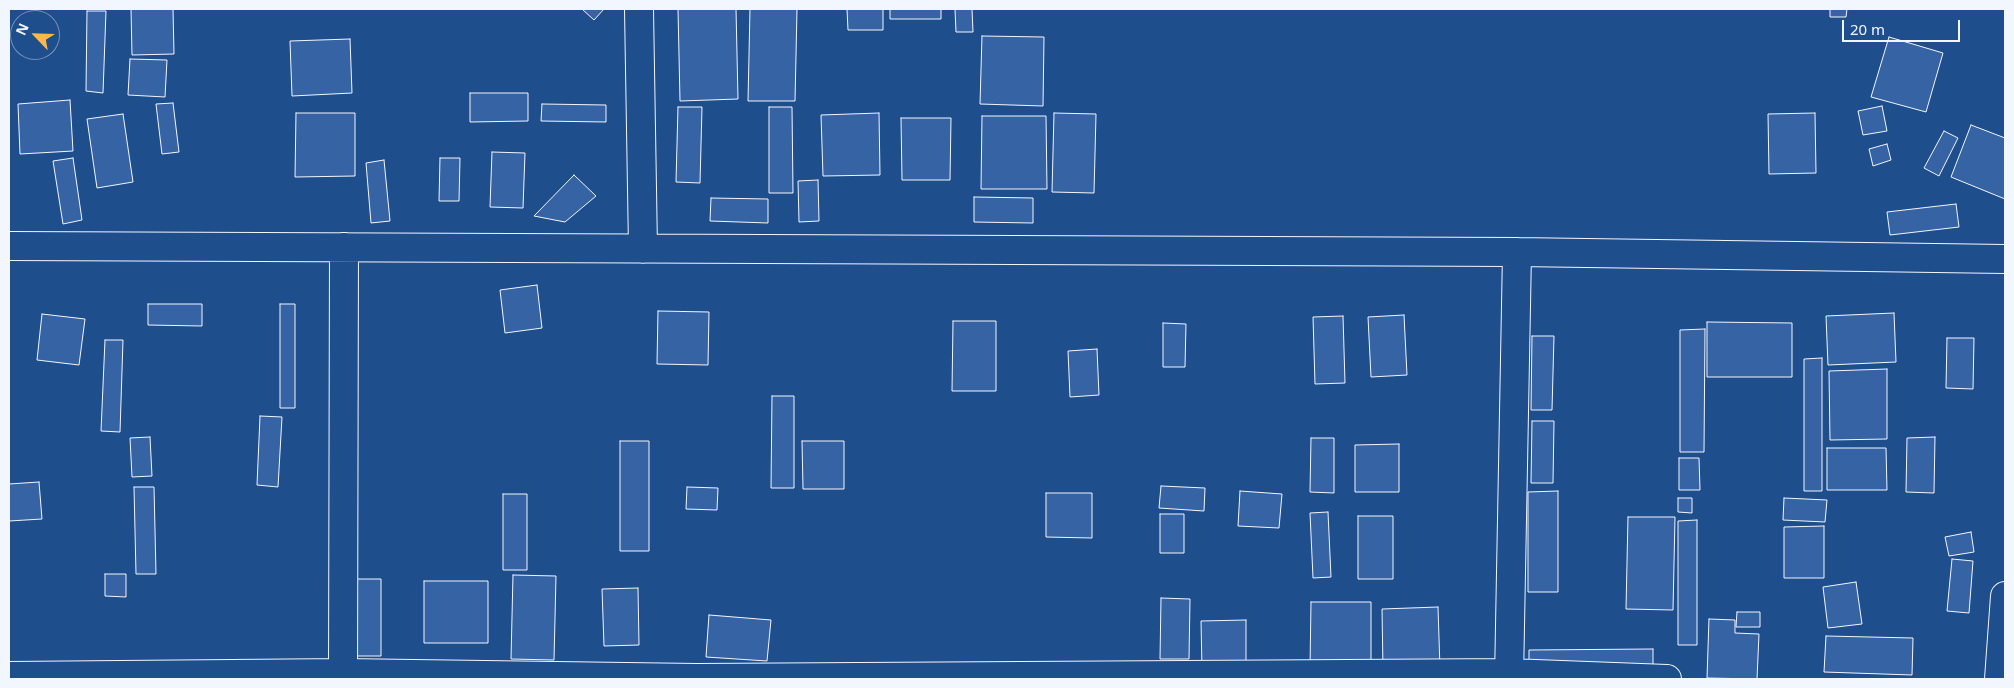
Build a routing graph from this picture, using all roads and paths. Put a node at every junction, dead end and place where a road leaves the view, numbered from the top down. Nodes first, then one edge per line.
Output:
1 (639, 9) edge
2 (9, 246) edge
3 (344, 247) junction
4 (643, 250) junction
5 (1517, 252) junction
6 (2005, 259) edge
7 (2005, 596) edge
8 (9, 676) edge
9 (343, 676) edge
10 (1509, 676) edge
11 (697, 679) edge
12 (1667, 679) edge
13 (1999, 679) edge

1 - 4 street
2 - 3 street
3 - 4 street
3 - 9 street
4 - 5 street
5 - 6 street
5 - 10 street
7 - 13 street
8 - 9 street
9 - 11 street
10 - 11 street
10 - 12 street

